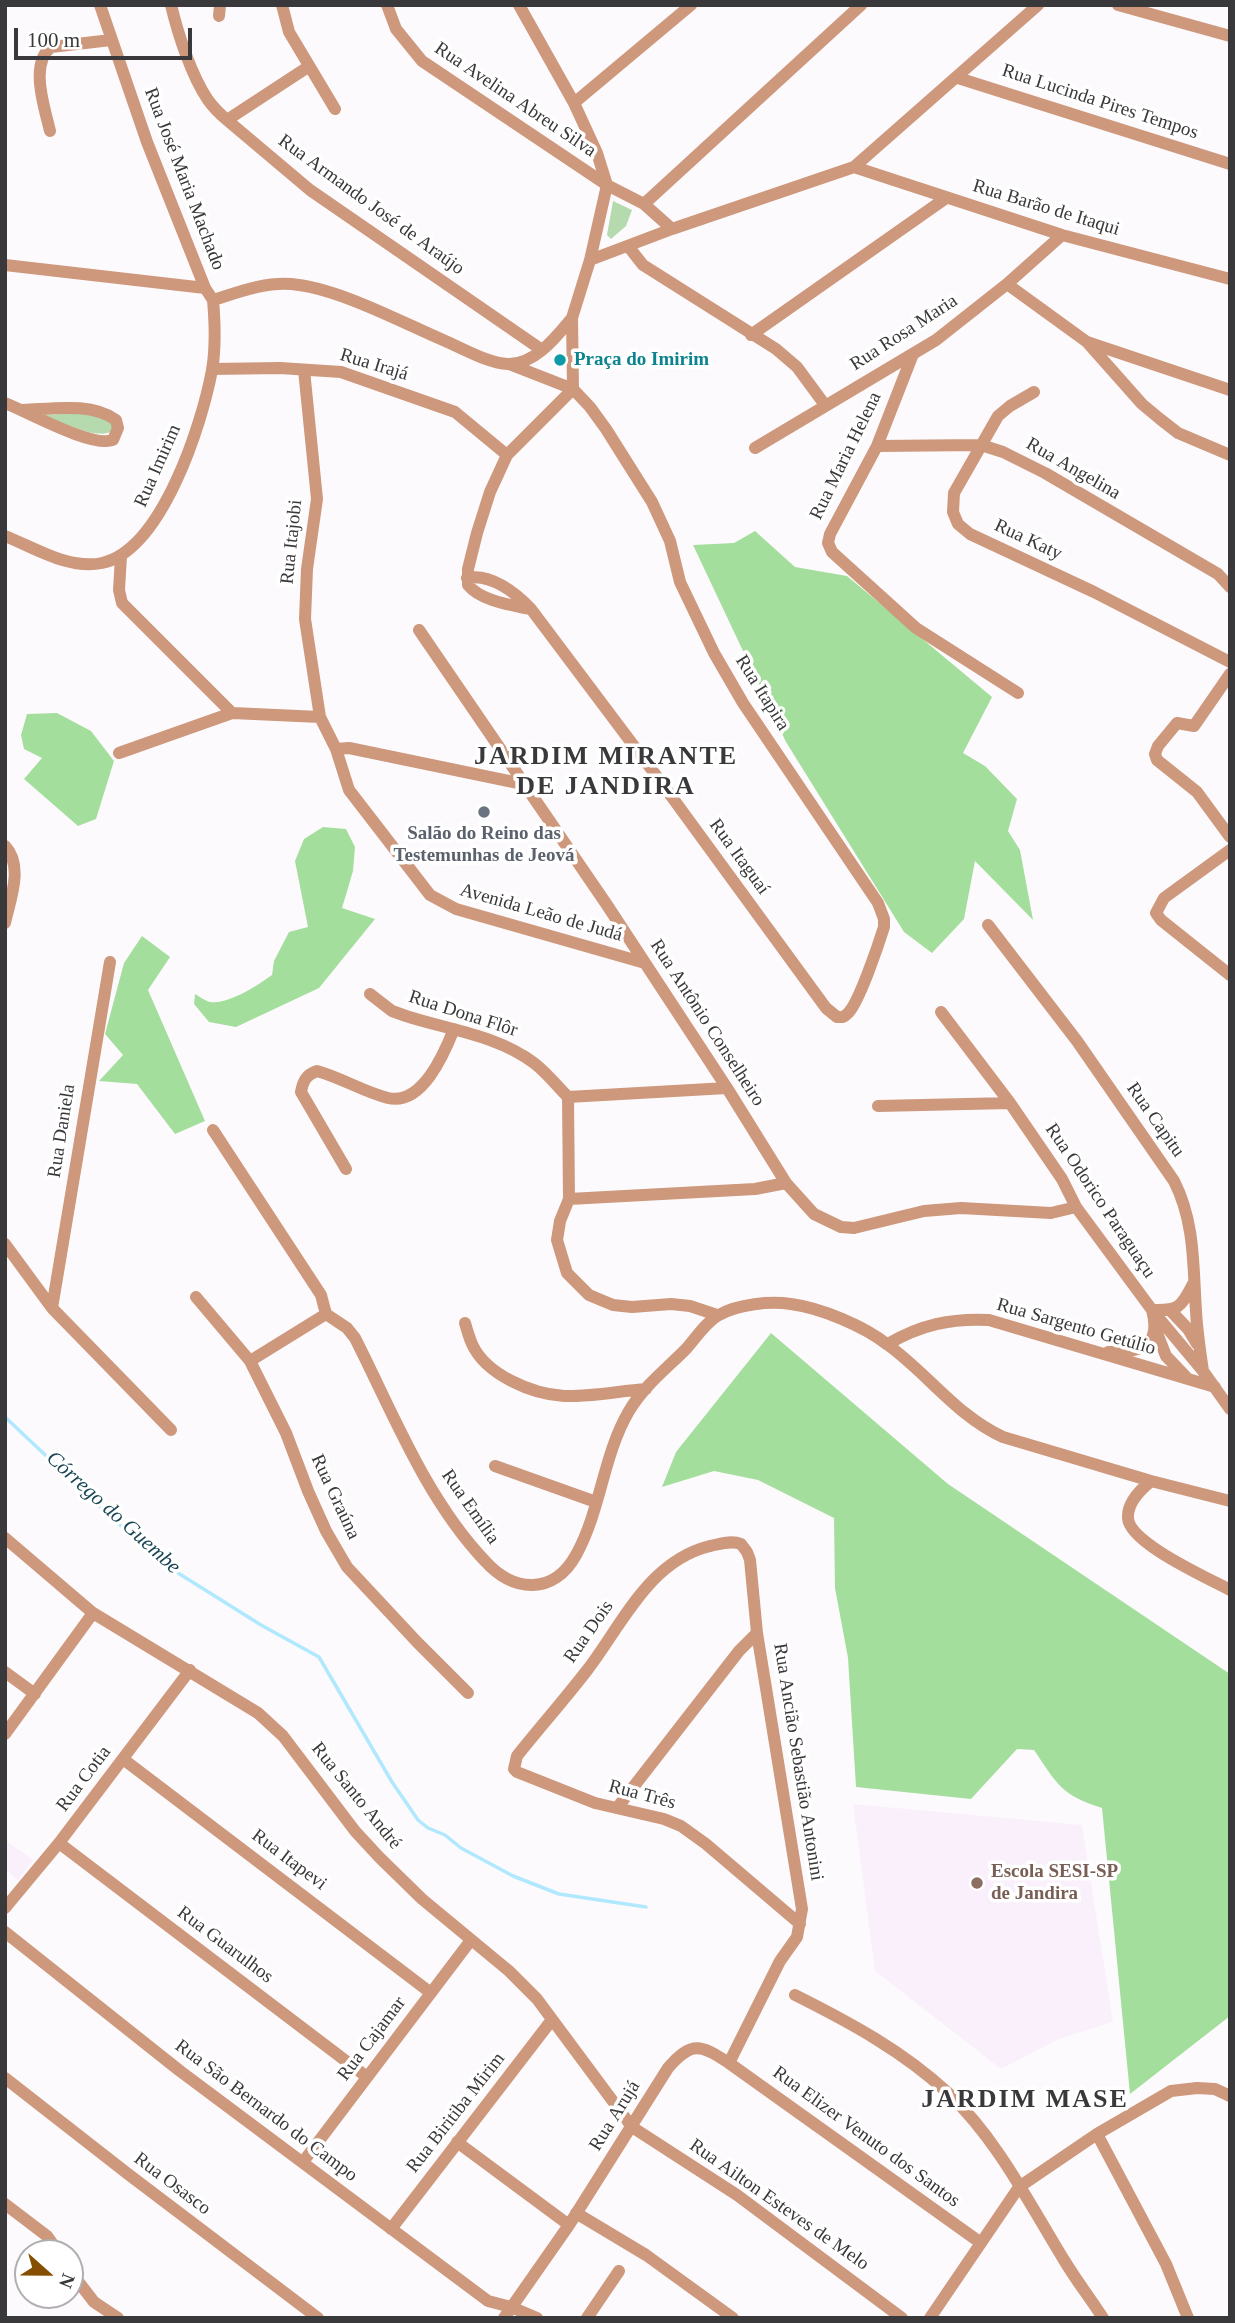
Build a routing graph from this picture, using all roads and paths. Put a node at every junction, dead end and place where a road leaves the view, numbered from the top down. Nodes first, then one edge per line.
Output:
1 (100, 5) edge
2 (171, 5) edge
3 (282, 5) edge
4 (387, 5) edge
5 (519, 5) edge
6 (691, 5) edge
7 (861, 5) edge
8 (1038, 5) edge
9 (1118, 5) edge
10 (1230, 36) edge
11 (111, 40) junction
12 (308, 67) junction
13 (958, 78) junction
14 (575, 103) junction
15 (335, 109) dead end
16 (226, 120) junction
17 (50, 131) dead end
18 (1230, 164) edge
19 (854, 167) junction
20 (607, 185) junction
21 (946, 198) junction
22 (644, 204) junction
23 (673, 229) junction
24 (1062, 235) junction
25 (628, 246) junction
26 (590, 260) junction
27 (5, 265) edge
28 (1230, 279) edge
29 (1007, 284) junction
30 (205, 288) junction
31 (213, 300) junction
32 (572, 318) junction
33 (751, 335) junction
34 (1087, 342) junction
35 (542, 350) junction
36 (913, 354) junction
37 (509, 364) junction
38 (212, 369) junction
39 (304, 370) junction
40 (573, 389) junction
41 (1230, 390) edge
42 (1034, 391) dead end
43 (5, 403) edge
44 (825, 405) junction
45 (23, 410) junction
46 (877, 446) junction
47 (981, 446) junction
48 (755, 448) dead end
49 (1230, 455) edge
50 (507, 456) junction
51 (5, 536) edge
52 (121, 556) junction
53 (1224, 571) edge
54 (1230, 587) edge
55 (419, 630) dead end
56 (1230, 662) edge
57 (1230, 674) edge
58 (1018, 693) dead end
59 (232, 713) junction
60 (320, 716) junction
61 (336, 749) junction
62 (119, 753) dead end
63 (523, 785) junction
64 (1230, 837) edge
65 (5, 846) edge
66 (1230, 850) edge
67 (5, 923) edge
68 (989, 925) dead end
69 (110, 961) dead end
70 (645, 963) junction
71 (1230, 975) edge
72 (370, 994) dead end
73 (940, 1012) dead end
74 (846, 1016) joint
75 (454, 1029) junction
76 (727, 1088) junction
77 (568, 1097) junction
78 (1010, 1103) junction
79 (878, 1106) dead end
80 (213, 1130) dead end
81 (346, 1170) dead end
82 (786, 1183) junction
83 (569, 1199) junction
84 (1076, 1207) junction
85 (5, 1244) edge
86 (1194, 1281) junction
87 (196, 1297) dead end
88 (52, 1307) junction
89 (1152, 1310) junction
90 (1170, 1310) junction
91 (326, 1314) junction
92 (717, 1315) junction
93 (465, 1323) dead end
94 (1155, 1328) junction
95 (888, 1344) junction
96 (1077, 1347) junction
97 (1199, 1347) junction
98 (250, 1361) junction
99 (1203, 1371) junction
100 (1188, 1379) junction
101 (1215, 1387) junction
102 (646, 1389) junction
103 (1230, 1409) edge
104 (171, 1430) dead end
105 (495, 1466) dead end
106 (1151, 1481) junction
107 (596, 1502) junction
108 (1230, 1503) edge
109 (5, 1538) edge
110 (736, 1542) joint
111 (1230, 1590) edge
112 (93, 1613) junction
113 (757, 1633) junction
114 (190, 1670) junction
115 (5, 1672) edge
116 (468, 1693) dead end
117 (35, 1694) junction
118 (5, 1734) edge
119 (124, 1759) junction
120 (528, 1777) joint
121 (617, 1808) junction
122 (59, 1843) junction
123 (5, 1908) edge
124 (800, 1924) junction
125 (5, 1932) edge
126 (471, 1940) junction
127 (431, 1993) junction
128 (794, 1995) dead end
129 (551, 2021) junction
130 (729, 2063) junction
131 (367, 2077) junction
132 (5, 2078) edge
133 (1230, 2096) edge
134 (632, 2127) junction
135 (1097, 2134) junction
136 (457, 2142) junction
137 (303, 2162) junction
138 (1019, 2187) junction
139 (7, 2208) edge
140 (576, 2213) junction
141 (569, 2225) junction
142 (391, 2229) junction
143 (49, 2239) edge
144 (981, 2243) junction
145 (620, 2271) dead end
146 (84, 2289) edge
147 (508, 2312) edge
148 (118, 2318) edge
149 (318, 2318) edge
150 (537, 2318) edge
151 (587, 2318) edge
152 (733, 2318) edge
153 (902, 2318) edge
154 (930, 2318) edge
155 (1103, 2318) edge
156 (1188, 2318) edge

1 - 11 street, Rua José Maria Machado
2 - 16 street, Rua Armando José de Araújo
3 - 12 street
4 - 20 street, Rua Avelina Abreu Silva
5 - 14 street
6 - 14 street
7 - 22 street
8 - 13 street
9 - 10 street
11 - 17 street
11 - 30 street, Rua José Maria Machado
12 - 15 street
12 - 16 street
13 - 18 street, Rua Lucinda Pires Tempos
13 - 19 street
14 - 20 street
16 - 35 street, Rua Armando José de Araújo
19 - 21 street, Rua Barão de Itaqui
19 - 23 street
20 - 22 street, Rua Avelina Abreu Silva
20 - 26 street
21 - 24 street, Rua Barão de Itaqui
21 - 33 street
22 - 23 street, Rua Avelina Abreu Silva
23 - 25 street
24 - 28 street, Rua Barão de Itaqui
24 - 29 street, Rua Rosa Maria
25 - 26 street
25 - 33 street
26 - 32 street
27 - 30 street
29 - 34 street
29 - 36 street, Rua Rosa Maria
30 - 31 street
31 - 37 street
31 - 38 street, Rua Imirim
32 - 35 street
32 - 40 street
33 - 44 street
34 - 41 street
34 - 49 street
35 - 37 street
36 - 44 street, Rua Rosa Maria
36 - 46 street, Rua Maria Helena
37 - 40 street, Rua Itapira
38 - 39 street, Rua Irajá
38 - 52 street, Rua Imirim
39 - 50 street, Rua Irajá
39 - 60 street, Rua Itajobi
40 - 50 street, Rua Itaguaí
40 - 74 street, Rua Itapira
42 - 47 street, Rua Katy
43 - 45 street
44 - 48 street, Rua Rosa Maria
45 - 45 street
46 - 47 street, Rua Angelina
46 - 58 street, Rua Maria Helena
47 - 53 street, Rua Angelina
47 - 56 street, Rua Katy
50 - 74 street, Rua Itaguaí
51 - 52 street
52 - 59 street
53 - 54 street, Rua Angelina
55 - 63 street, Rua Antônio Conselheiro
57 - 64 street
59 - 60 street
59 - 62 street
60 - 61 street, Avenida Leão de Judá
61 - 63 street
61 - 70 street, Avenida Leão de Judá
63 - 70 street, Rua Antônio Conselheiro
65 - 67 street
66 - 71 street
68 - 86 street, Rua Capitu
69 - 88 street, Rua Daniela
70 - 76 street, Rua Antônio Conselheiro
72 - 75 street, Rua Dona Flôr
73 - 78 street, Rua Odorico Paraguaçu
75 - 77 street, Rua Dona Flôr
75 - 81 street
76 - 77 street
76 - 82 street, Rua Antônio Conselheiro
77 - 83 street
78 - 79 street
78 - 84 street, Rua Odorico Paraguaçu
80 - 91 street, Rua Emília
82 - 83 street
82 - 84 street, Rua Antônio Conselheiro
83 - 92 street
84 - 89 street, Rua Odorico Paraguaçu
85 - 88 street
86 - 90 street
86 - 97 street, Rua Capitu
87 - 98 street, Rua Graúna
88 - 104 street
89 - 90 street
89 - 94 street
89 - 99 street, Rua Odorico Paraguaçu
90 - 97 street
91 - 98 street
91 - 107 street, Rua Emília
92 - 95 street
92 - 102 street, Rua Emília
93 - 102 street
94 - 96 street
94 - 100 street
95 - 96 street, Rua Sargento Getúlio
95 - 106 street
96 - 100 street, Rua Sargento Getúlio
97 - 99 street, Rua Capitu
98 - 116 street, Rua Graúna
99 - 101 street, Rua Odorico Paraguaçu
100 - 101 street, Rua Sargento Getúlio
101 - 103 street, Rua Odorico Paraguaçu
102 - 107 street, Rua Emília
105 - 107 street
106 - 108 street
106 - 111 street
109 - 112 street, Rua Santo André
110 - 113 street, Rua Ancião Sebastião Antonini
110 - 120 street, Rua Dois
112 - 114 street, Rua Santo André
112 - 117 street
113 - 121 street
113 - 124 street, Rua Ancião Sebastião Antonini
114 - 119 street, Rua Cotia
114 - 126 street, Rua Santo André
115 - 117 street
117 - 118 street
119 - 122 street, Rua Cotia
119 - 127 street, Rua Itapevi
120 - 121 street, Rua Três
121 - 124 street, Rua Três
122 - 123 street, Rua Cotia
122 - 131 street, Rua Guarulhos
124 - 130 street, Rua Ancião Sebastião Antonini
125 - 137 street, Rua São Bernardo do Campo
126 - 127 street, Rua Cajamar
126 - 129 street, Rua Santo André
127 - 131 street, Rua Cajamar
128 - 138 street
129 - 134 street, Rua Santo André
129 - 136 street, Rua Biritiba Mirim
130 - 134 street, Rua Arujá
130 - 144 street, Rua Elizer Venuto dos Santos
131 - 137 street, Rua Cajamar
132 - 149 street, Rua Osasco
133 - 135 street
134 - 140 street, Rua Arujá
134 - 153 street, Rua Ailton Esteves de Melo
135 - 138 street
135 - 156 street
136 - 141 street
136 - 142 street, Rua Biritiba Mirim
137 - 142 street, Rua São Bernardo do Campo
138 - 144 street
138 - 155 street
139 - 143 street
140 - 141 street, Rua Arujá
140 - 152 street
141 - 147 street, Rua Arujá
142 - 147 street, Rua São Bernardo do Campo
144 - 154 street
145 - 151 street
146 - 148 street
147 - 150 street, Rua São Bernardo do Campo

